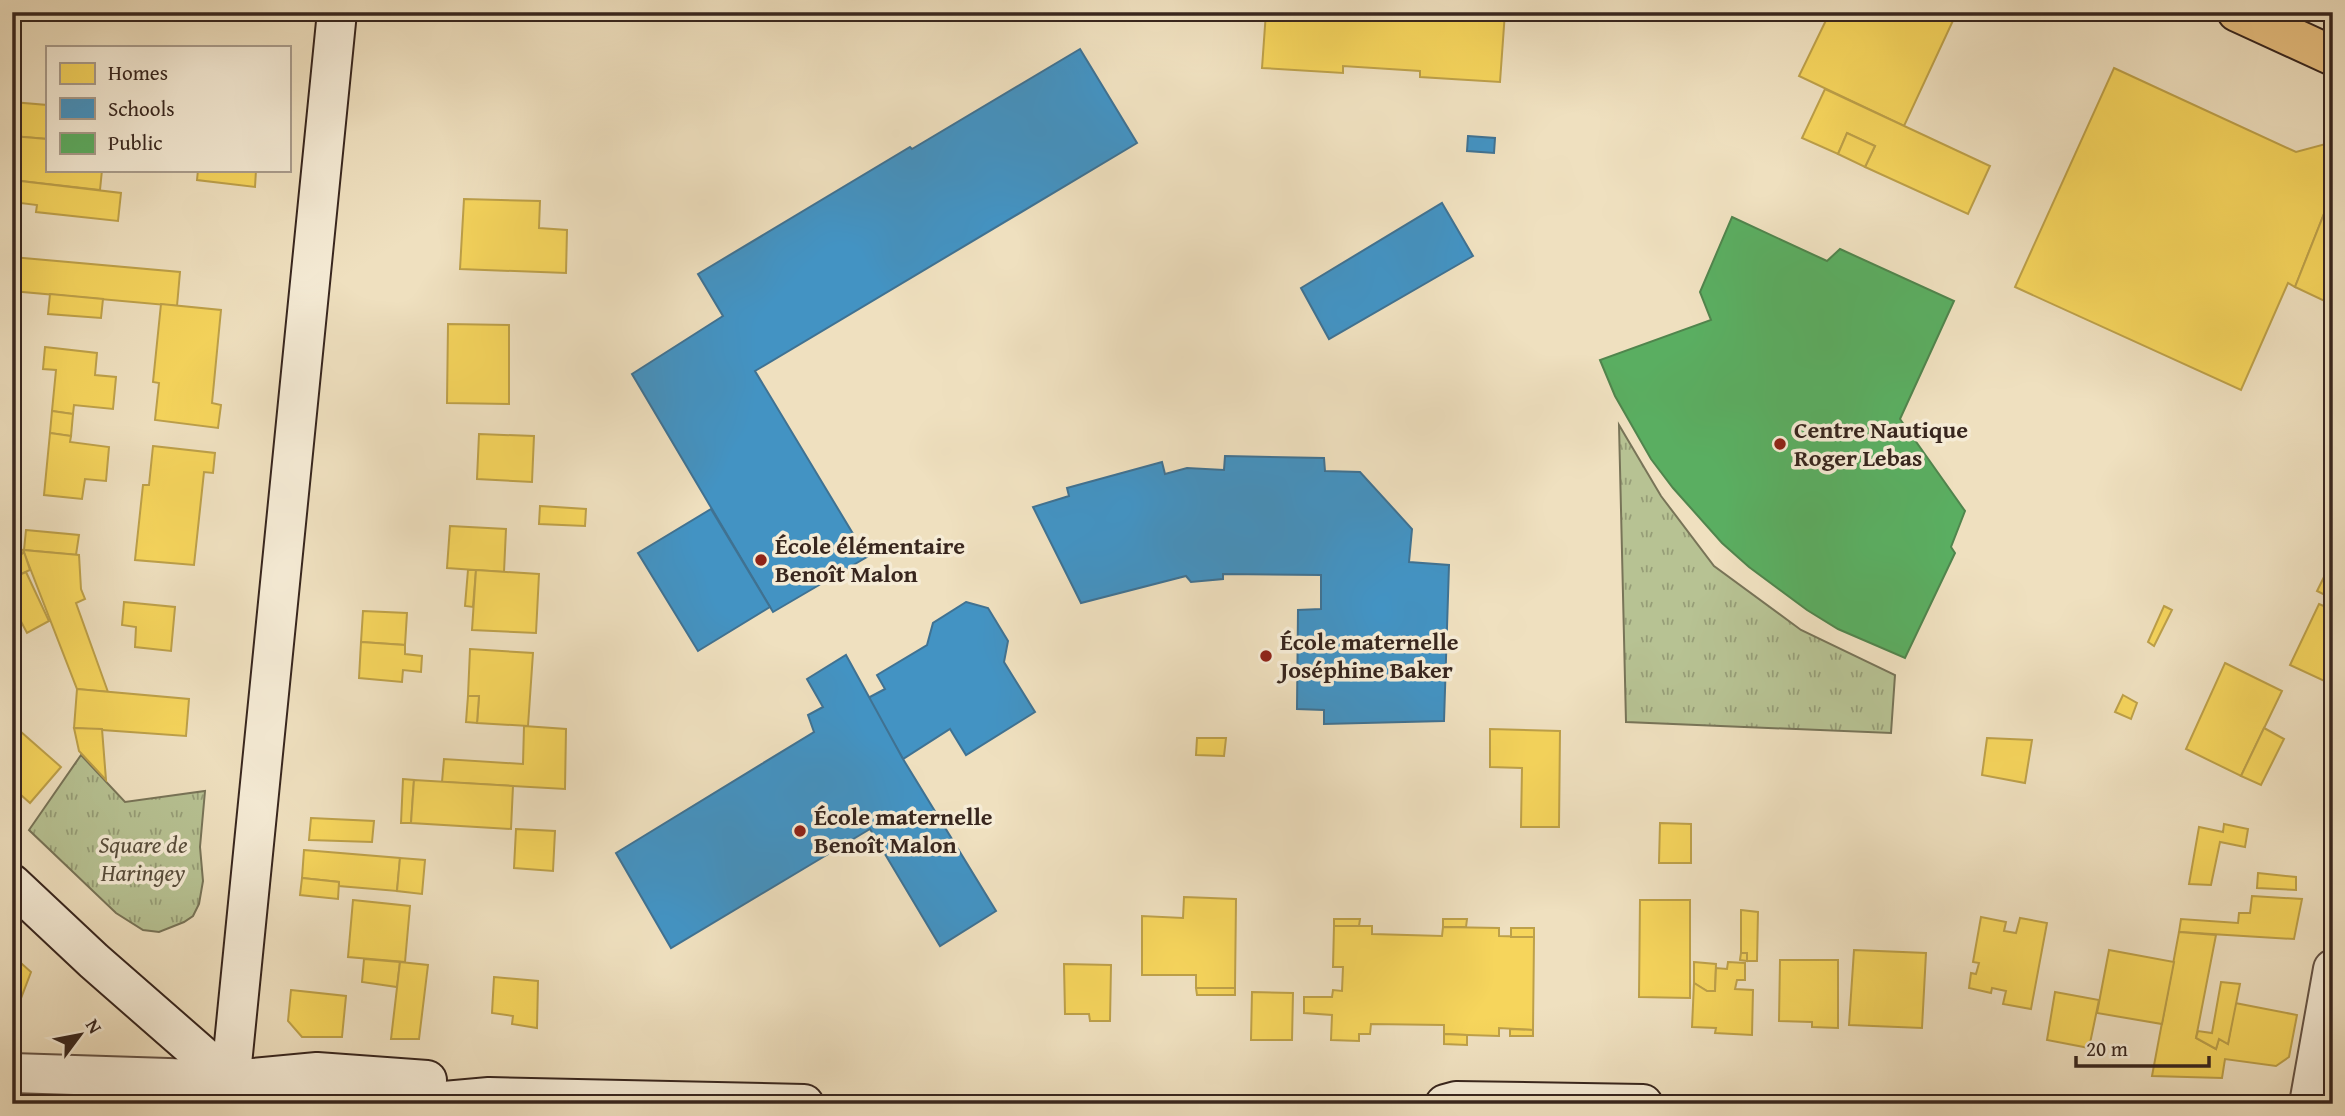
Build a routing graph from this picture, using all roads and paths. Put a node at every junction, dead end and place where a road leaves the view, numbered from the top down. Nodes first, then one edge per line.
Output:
1 (337, 12) edge
2 (2237, 12) edge
3 (2333, 56) edge
4 (12, 884) edge
5 (2333, 969) edge
6 (12, 1073) edge
7 (229, 1092) edge
8 (489, 1097) junction
9 (1559, 1103) edge
10 (314, 1104) edge
11 (330, 1104) edge
12 (804, 1104) edge
13 (1445, 1104) edge
14 (1643, 1104) edge
15 (2309, 1104) edge

1 - 7 main road
2 - 3 main road
4 - 7 main road
5 - 15 main road
6 - 7 main road
7 - 8 main road
7 - 10 main road
8 - 11 main road
8 - 12 main road
9 - 13 main road
9 - 14 main road

